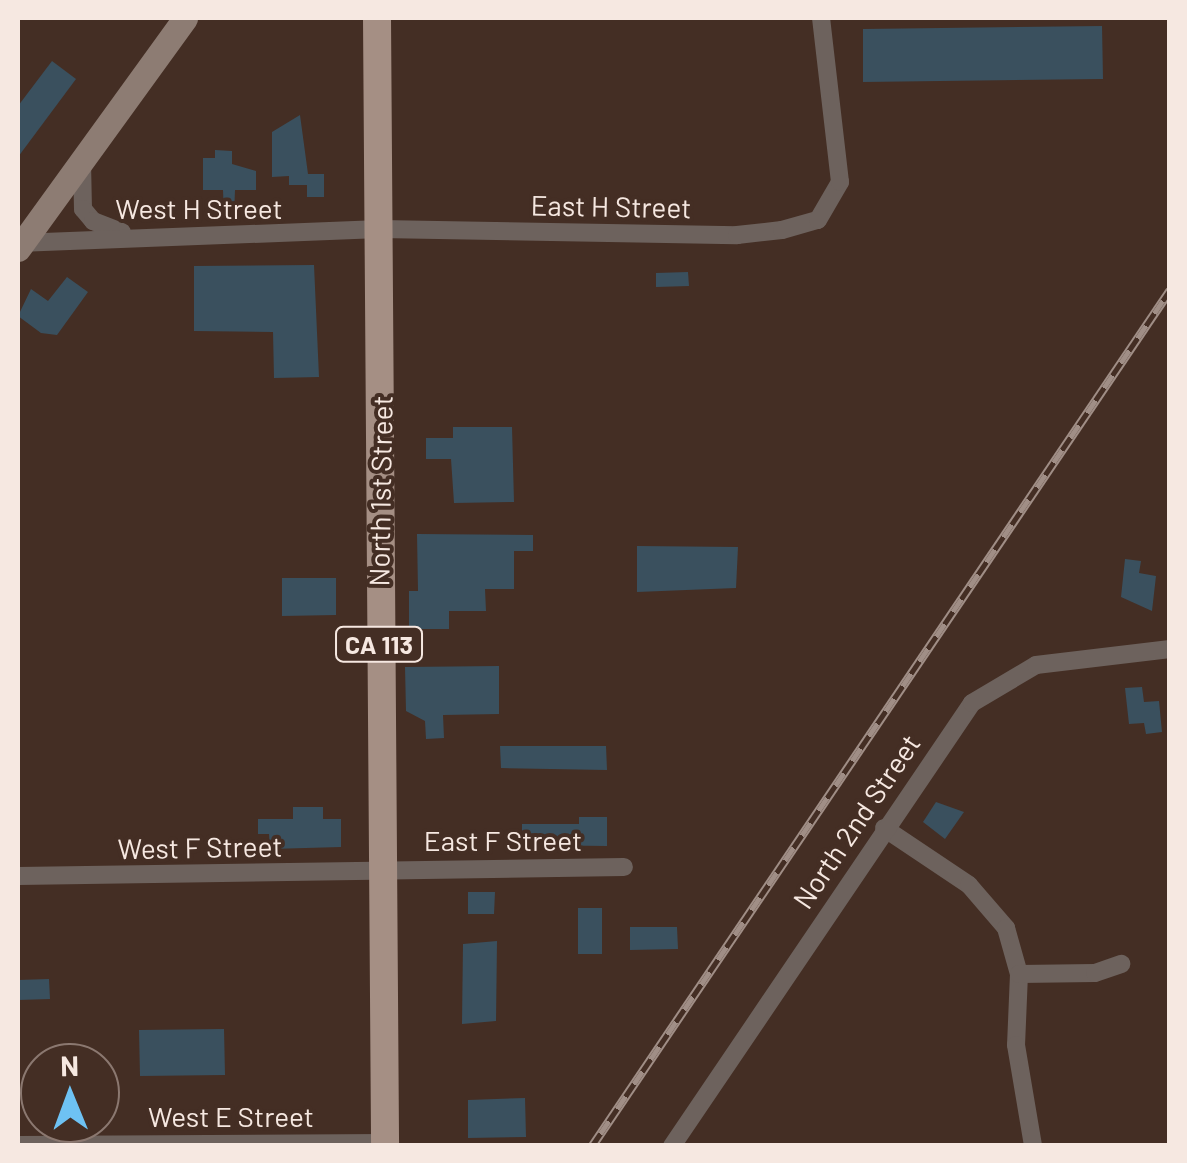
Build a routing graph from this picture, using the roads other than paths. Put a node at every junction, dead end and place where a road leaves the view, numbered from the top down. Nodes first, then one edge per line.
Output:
1 (186, 18) edge
2 (377, 18) edge
3 (821, 18) edge
4 (82, 159) junction
5 (380, 230) junction
6 (132, 236) junction
7 (19, 245) edge
8 (1170, 650) edge
9 (884, 828) junction
10 (624, 867) dead end
11 (382, 872) junction
12 (18, 876) edge
13 (1122, 964) dead end
14 (1019, 974) junction
15 (385, 1144) edge
16 (18, 1145) edge
17 (113, 1145) edge
18 (672, 1146) edge
19 (1033, 1146) edge

1 - 4 street
2 - 5 main road, North 1st Street / CA 113
3 - 5 street, East H Street
4 - 6 street
4 - 7 street
5 - 6 street, West H Street
5 - 11 main road, North 1st Street / CA 113
6 - 7 street, West H Street
8 - 9 street, North 2nd Street
9 - 14 street
9 - 18 street, North 2nd Street
10 - 11 street, East F Street
11 - 12 street, West F Street
11 - 15 main road, North 1st Street / CA 113
13 - 14 street
14 - 19 street
15 - 17 street, West E Street
16 - 17 street, West E Street

